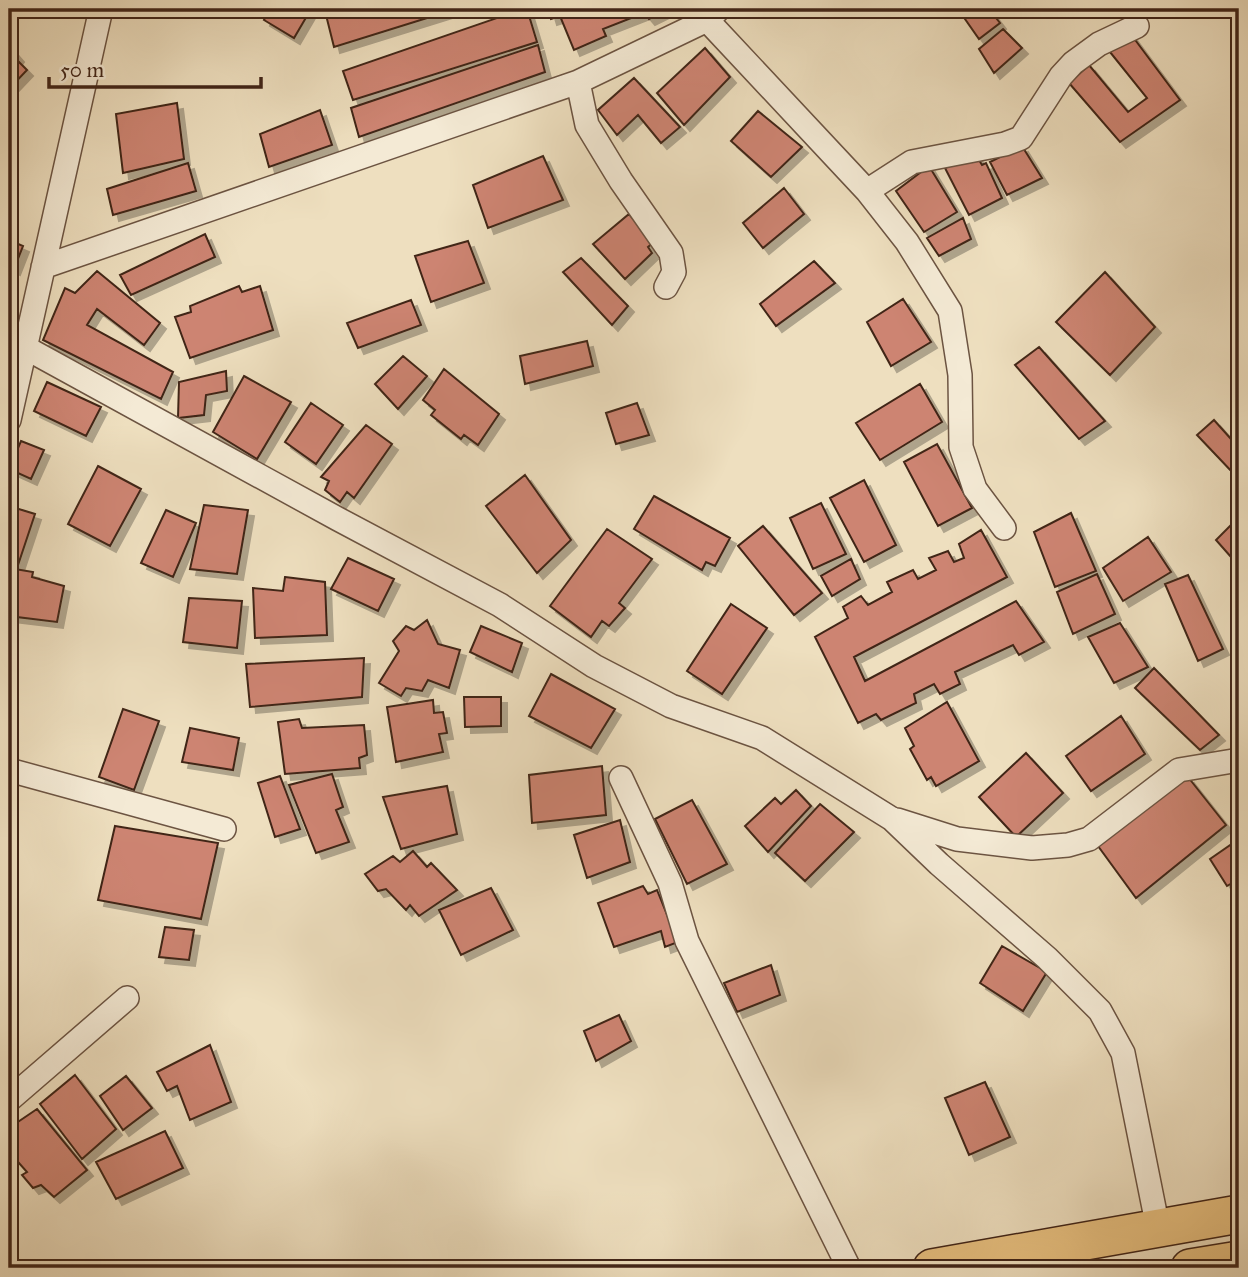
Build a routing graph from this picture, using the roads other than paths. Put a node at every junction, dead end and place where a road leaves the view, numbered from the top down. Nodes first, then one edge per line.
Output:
1 (101, 9) edge
2 (713, 15) edge
3 (1137, 26) dead end
4 (578, 82) junction
5 (867, 191) junction
6 (43, 267) junction
7 (666, 287) dead end
8 (26, 348) junction
9 (9, 419) edge
10 (1004, 528) dead end
11 (1239, 760) edge
12 (9, 770) edge
13 (621, 778) dead end
14 (892, 819) junction
15 (224, 829) dead end
16 (127, 998) dead end
17 (9, 1100) edge
18 (1239, 1214) edge
19 (1158, 1228) junction
20 (1239, 1260) edge
21 (849, 1268) edge
22 (932, 1268) edge
23 (1190, 1268) edge

1 - 6 street
2 - 4 street
2 - 5 street
3 - 5 street
4 - 6 street
4 - 7 street
5 - 10 street
6 - 8 street
8 - 9 street
8 - 14 street
11 - 14 street
12 - 15 street
13 - 21 street
14 - 19 street
16 - 17 street
18 - 19 main road
19 - 22 main road
20 - 23 main road

